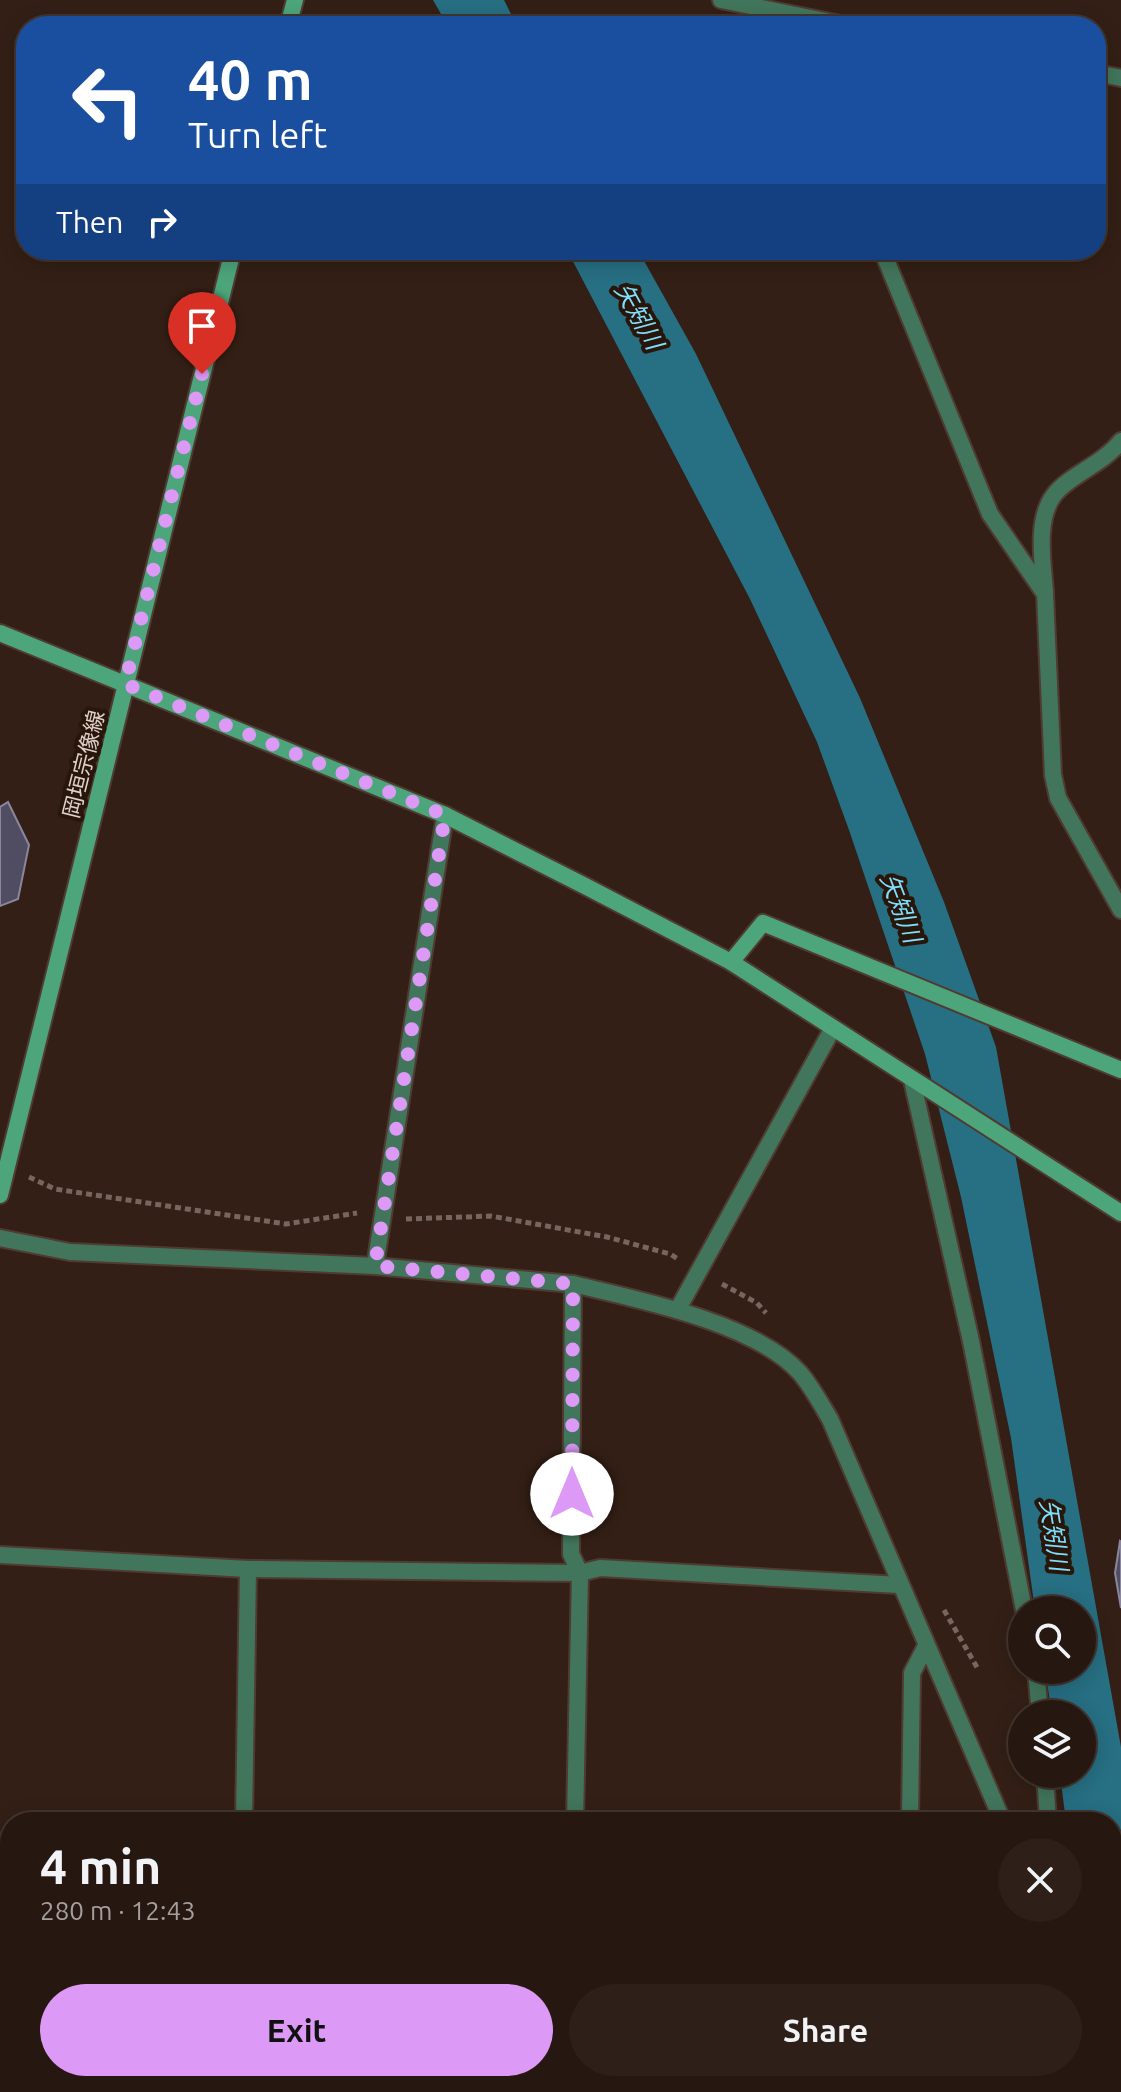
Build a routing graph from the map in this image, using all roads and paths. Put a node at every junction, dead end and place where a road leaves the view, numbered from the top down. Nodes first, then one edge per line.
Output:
1 (721, 0) edge
2 (779, 16) edge
3 (231, 260) edge
4 (886, 260) edge
5 (1121, 441) edge
6 (1045, 594) junction
7 (0, 633) edge
8 (125, 684) junction
9 (445, 815) junction
10 (1121, 910) edge
11 (731, 962) junction
12 (833, 1028) junction
13 (1121, 1070) edge
14 (919, 1084) junction
15 (0, 1195) edge
16 (1121, 1213) edge
17 (0, 1238) edge
18 (375, 1266) junction
19 (573, 1284) junction
20 (678, 1309) junction
21 (0, 1555) edge
22 (248, 1569) junction
23 (580, 1573) junction
24 (899, 1585) junction
25 (1021, 1596) edge
26 (926, 1646) junction
27 (1046, 1788) edge
28 (244, 1812) edge
29 (575, 1812) edge
30 (910, 1812) edge
31 (999, 1812) edge
32 (1047, 1812) edge

1 - 2 street
3 - 8 street, 岡垣宗像線
4 - 6 street
5 - 6 street
6 - 10 street
7 - 8 street
8 - 9 street
8 - 15 street, 岡垣宗像線
9 - 11 street
9 - 18 street
11 - 12 street
11 - 13 street
12 - 14 street
12 - 20 street
14 - 16 street
14 - 25 street
17 - 18 street
18 - 19 street
19 - 20 street
19 - 23 street
20 - 24 street
21 - 22 street
22 - 23 street
22 - 28 street
23 - 24 street
23 - 29 street
24 - 26 street
26 - 30 street
26 - 31 street
27 - 32 street

